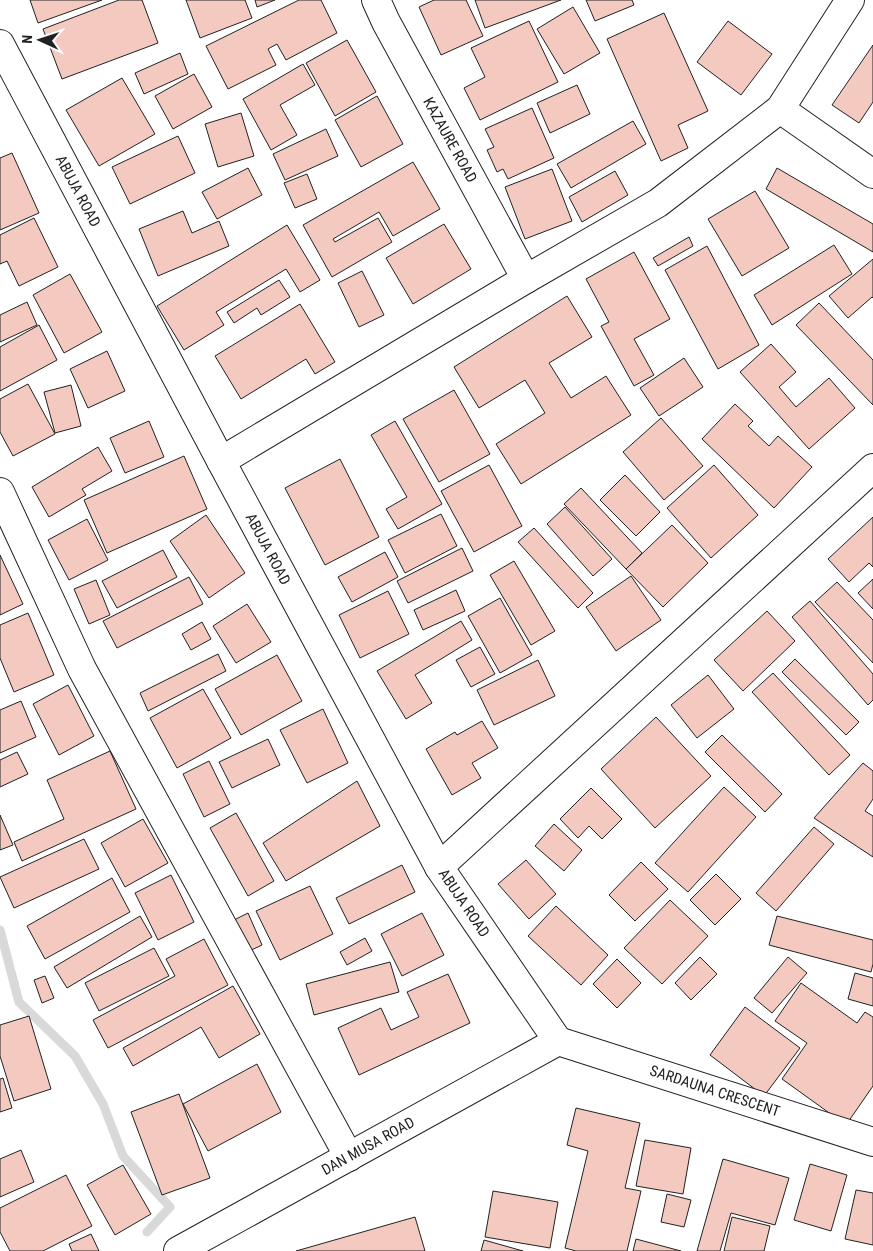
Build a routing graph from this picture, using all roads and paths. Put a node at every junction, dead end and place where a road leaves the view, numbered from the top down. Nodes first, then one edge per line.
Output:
1 (376, 0) edge
2 (850, 0) edge
3 (0, 44) edge
4 (780, 109) junction
5 (873, 174) edge
6 (526, 279) junction
7 (221, 461) junction
8 (873, 468) edge
9 (0, 492) edge
10 (440, 867) junction
11 (558, 1041) junction
12 (873, 1142) edge
13 (349, 1157) junction
14 (178, 1251) edge

1 - 6 street, KAZAURE ROAD
2 - 4 street
3 - 7 street, ABUJA ROAD
4 - 5 street
4 - 6 street
6 - 7 street
7 - 10 street, ABUJA ROAD
8 - 10 street
9 - 13 street
10 - 11 street, ABUJA ROAD
11 - 12 street, SARDAUNA CRESCENT
11 - 13 street, DAN MUSA ROAD
13 - 14 street, DAN MUSA ROAD

